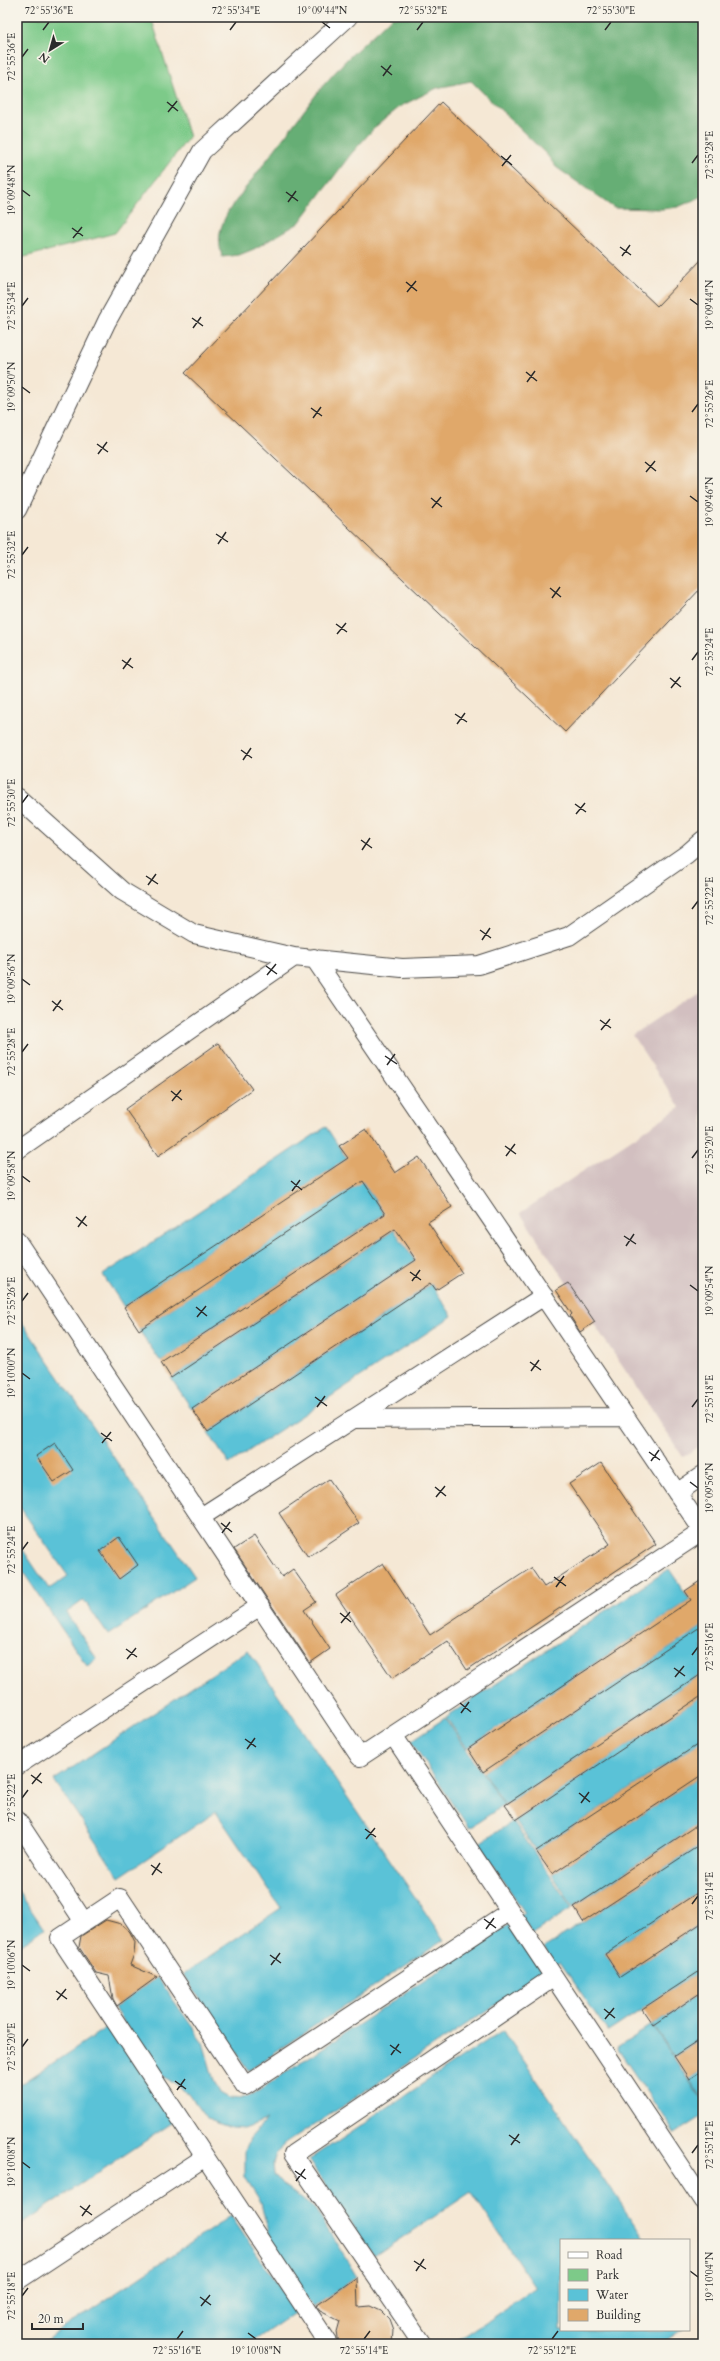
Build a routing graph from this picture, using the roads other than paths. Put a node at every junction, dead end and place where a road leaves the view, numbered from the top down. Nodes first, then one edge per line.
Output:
1 (348, 17) edge
2 (17, 510) edge
3 (17, 797) edge
4 (703, 840) edge
5 (294, 957) junction
6 (314, 958) junction
7 (17, 1150) edge
8 (17, 1241) edge
9 (544, 1296) junction
10 (625, 1417) junction
11 (352, 1420) junction
12 (703, 1474) edge
13 (677, 1493) junction
14 (201, 1517) junction
15 (703, 1531) edge
16 (260, 1606) junction
17 (393, 1735) junction
18 (17, 1766) edge
19 (17, 1820) edge
20 (510, 1911) junction
21 (84, 1922) junction
22 (554, 1977) junction
23 (205, 2158) junction
24 (703, 2201) edge
25 (17, 2281) edge
26 (329, 2344) edge
27 (422, 2344) edge

1 - 2 lane
3 - 5 lane
4 - 6 lane
5 - 6 lane
5 - 7 lane
6 - 9 lane
8 - 14 lane
9 - 10 lane
9 - 11 lane
10 - 11 lane
10 - 13 lane
11 - 14 lane
12 - 13 lane
13 - 15 lane
14 - 16 lane
15 - 17 lane
16 - 17 lane
16 - 18 lane
17 - 20 lane
19 - 21 lane
20 - 21 lane
20 - 22 lane
21 - 23 lane
22 - 24 lane
22 - 27 lane
23 - 25 lane
23 - 26 lane

